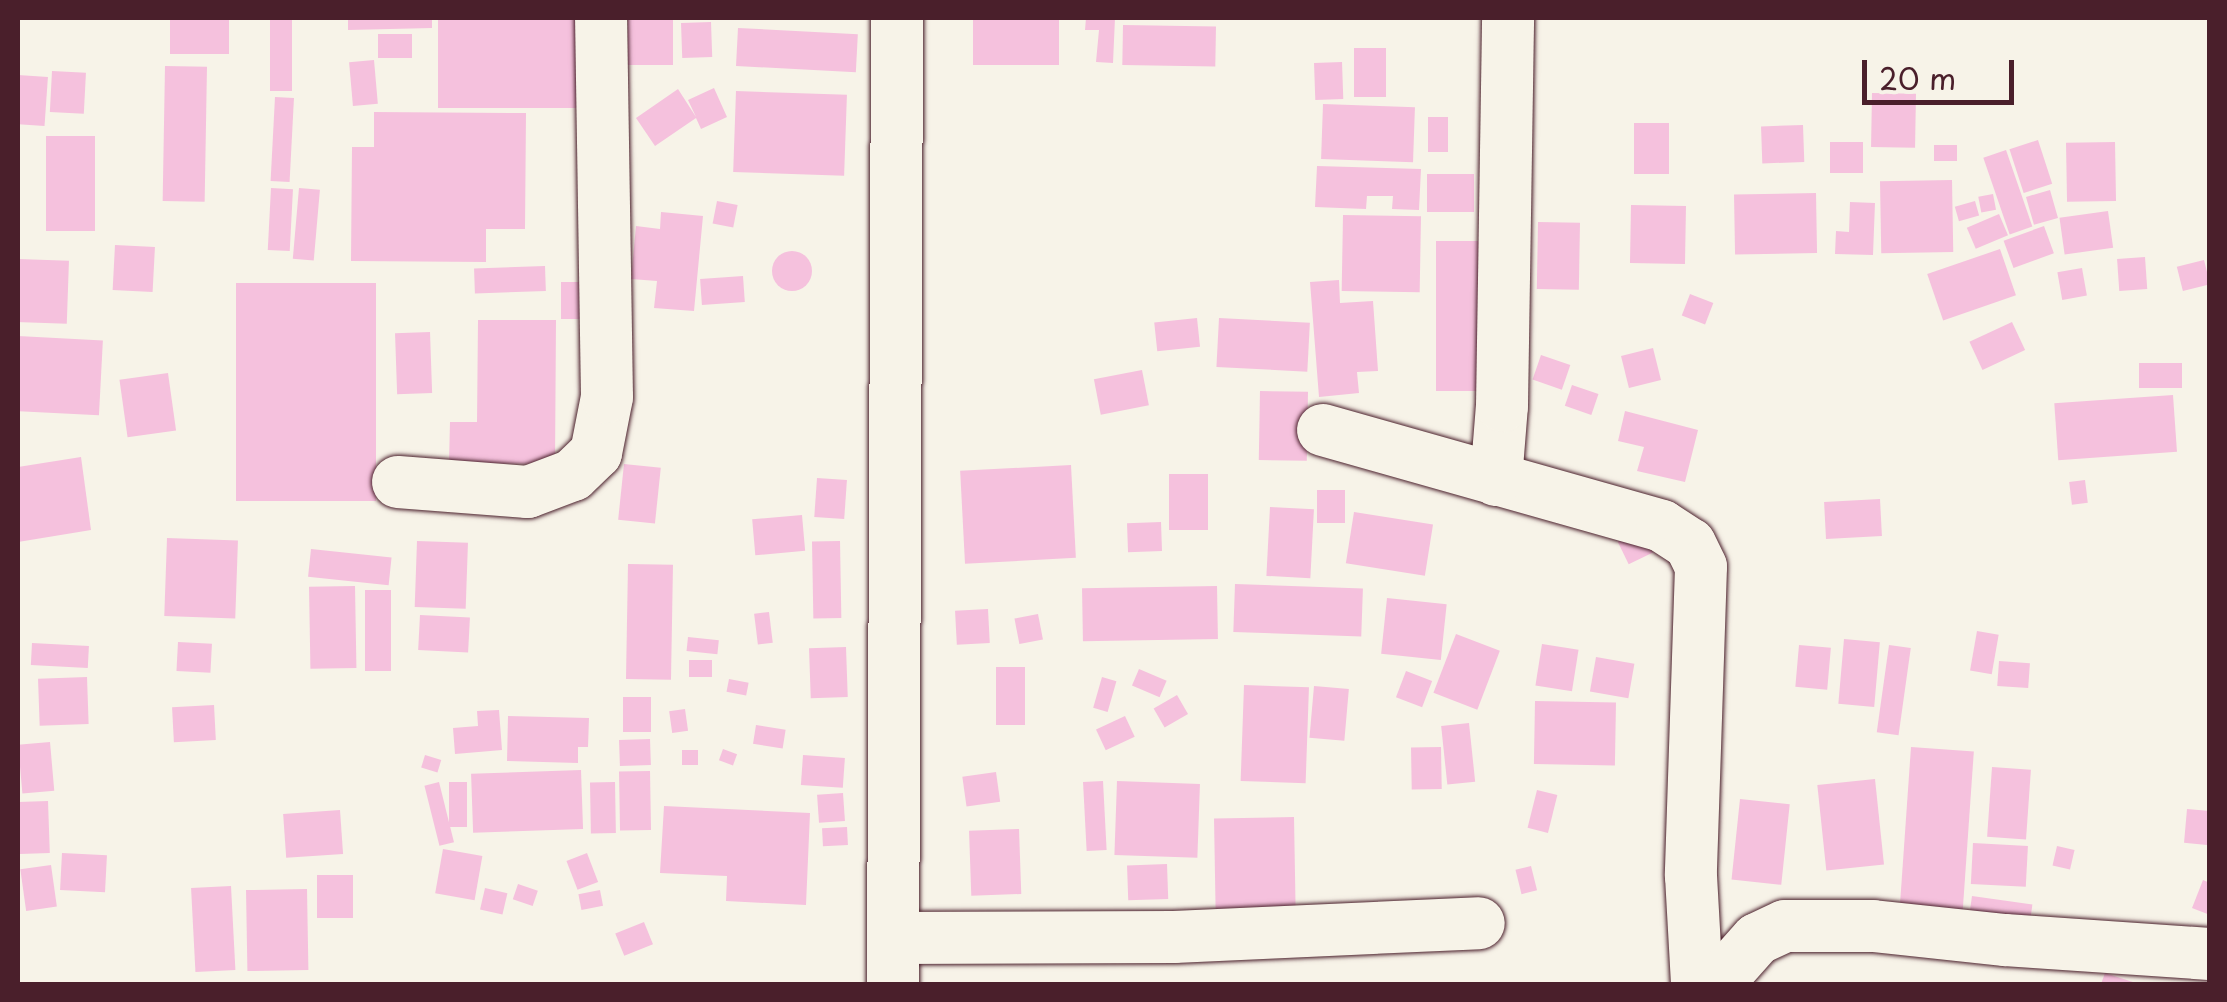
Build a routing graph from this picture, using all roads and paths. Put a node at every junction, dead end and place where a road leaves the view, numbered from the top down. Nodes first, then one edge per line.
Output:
1 (601, 18) edge
2 (897, 18) edge
3 (1508, 18) edge
4 (1323, 430) dead end
5 (1496, 480) junction
6 (398, 482) dead end
7 (1480, 923) dead end
8 (2210, 954) edge
9 (894, 961) edge
10 (1697, 984) edge
11 (1718, 984) edge

1 - 6 street
2 - 9 street
3 - 5 street
4 - 5 street
5 - 10 street
7 - 9 street
8 - 11 street

